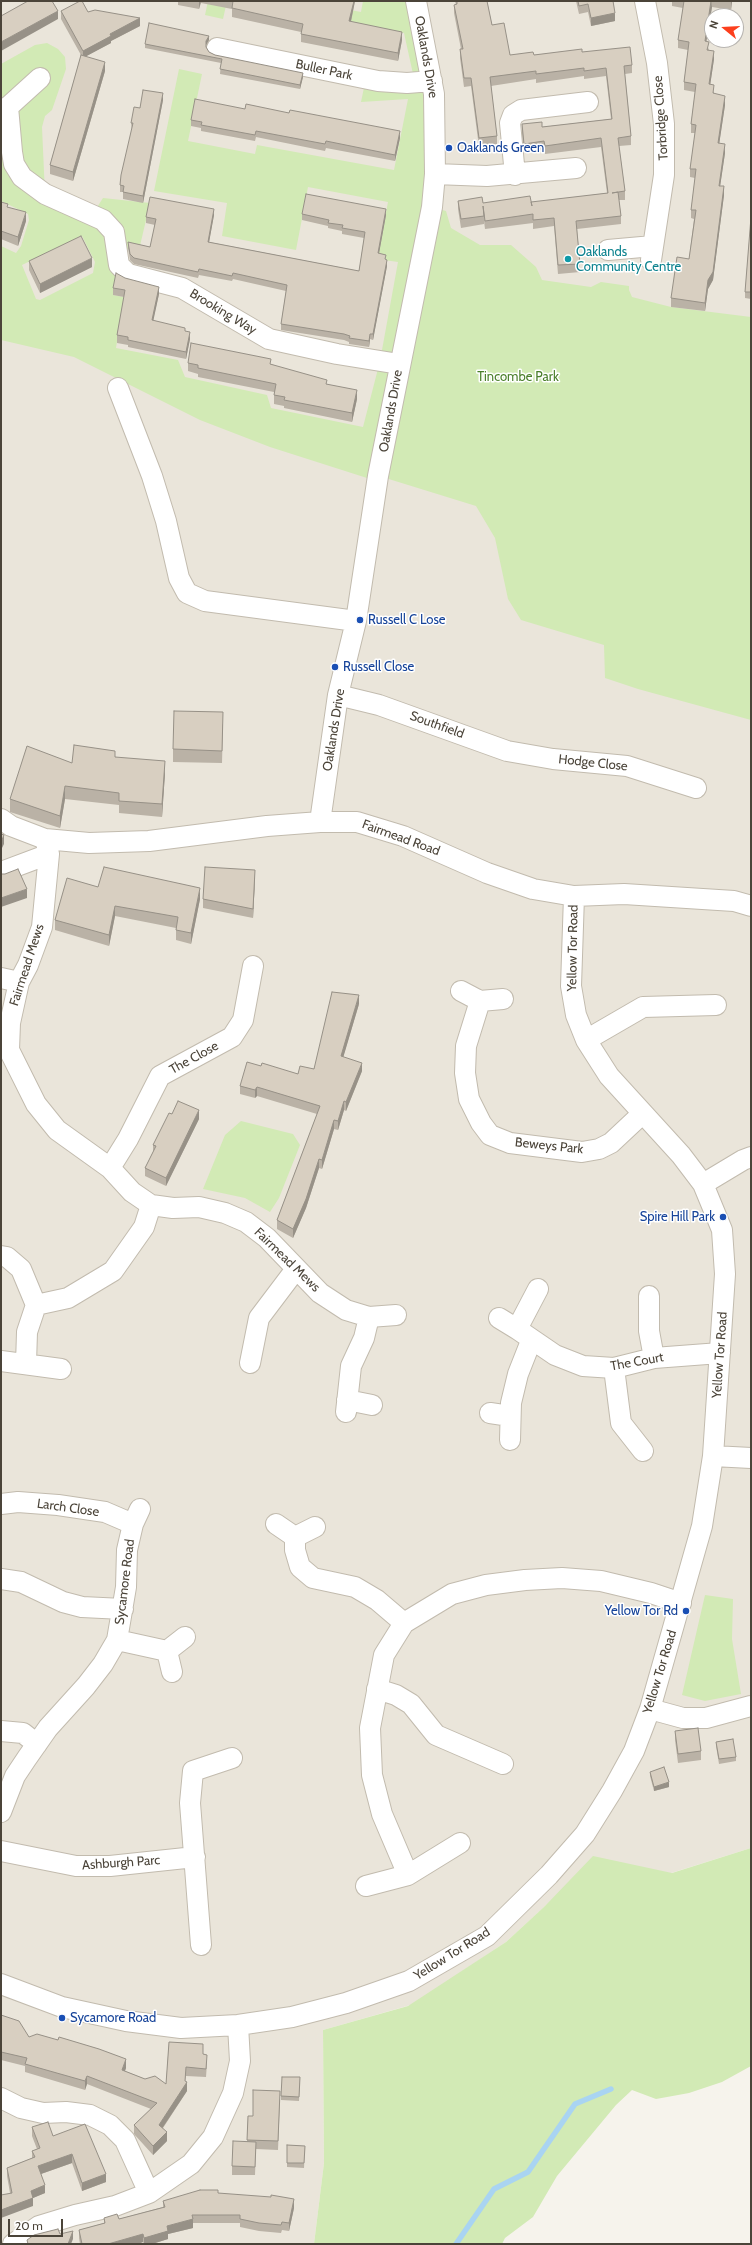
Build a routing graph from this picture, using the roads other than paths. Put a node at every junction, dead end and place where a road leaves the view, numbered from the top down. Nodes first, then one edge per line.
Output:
1 (416, 1) edge
2 (645, 1) edge
3 (217, 48) dead end
4 (40, 78) dead end
5 (432, 81) junction
6 (588, 99) dead end
7 (4, 108) edge
8 (577, 169) dead end
9 (435, 174) junction
10 (515, 175) junction
11 (608, 250) dead end
12 (400, 364) junction
13 (118, 388) dead end
14 (356, 621) junction
15 (338, 695) junction
16 (535, 756) joint
17 (696, 788) dead end
18 (1, 820) edge
19 (320, 822) junction
20 (47, 847) junction
21 (1, 872) edge
22 (574, 896) junction
23 (751, 906) edge
24 (253, 966) dead end
25 (10, 980) edge
26 (460, 991) dead end
27 (504, 999) dead end
28 (480, 1001) junction
29 (716, 1005) dead end
30 (586, 1040) junction
31 (642, 1114) junction
32 (751, 1157) edge
33 (110, 1168) junction
34 (703, 1184) junction
35 (151, 1205) junction
36 (1, 1256) edge
37 (296, 1269) junction
38 (538, 1289) dead end
39 (649, 1296) dead end
40 (36, 1305) junction
41 (396, 1315) dead end
42 (369, 1317) junction
43 (499, 1318) dead end
44 (524, 1335) junction
45 (720, 1354) junction
46 (654, 1358) junction
47 (1, 1361) edge
48 (250, 1363) dead end
49 (26, 1364) junction
50 (614, 1368) junction
51 (61, 1369) dead end
52 (372, 1405) dead end
53 (490, 1413) dead end
54 (510, 1416) junction
55 (510, 1440) dead end
56 (643, 1451) dead end
57 (713, 1456) junction
58 (751, 1458) edge
59 (1, 1504) edge
60 (137, 1516) joint
61 (276, 1524) dead end
62 (315, 1527) dead end
63 (295, 1537) junction
64 (1, 1578) edge
65 (681, 1603) junction
66 (123, 1609) junction
67 (404, 1623) junction
68 (185, 1637) dead end
69 (117, 1640) junction
70 (167, 1651) junction
71 (172, 1672) dead end
72 (377, 1689) junction
73 (751, 1706) edge
74 (650, 1709) junction
75 (1, 1731) edge
76 (37, 1744) junction
77 (232, 1758) dead end
78 (503, 1764) dead end
79 (1, 1812) edge
80 (460, 1843) dead end
81 (1, 1851) edge
82 (195, 1857) junction
83 (408, 1874) junction
84 (366, 1886) dead end
85 (201, 1945) dead end
86 (1, 1984) edge
87 (238, 2025) junction
88 (2, 2100) edge
89 (150, 2193) junction
90 (14, 2244) edge

1 - 5 street, Oaklands Drive
2 - 11 street, Torbridge Close
3 - 5 street, Buller Park
4 - 7 street, Brooking Way
5 - 9 street, Oaklands Drive
6 - 10 street
7 - 12 street, Brooking Way
8 - 10 street
9 - 10 street
9 - 12 street, Oaklands Drive
12 - 14 street, Oaklands Drive
13 - 14 street
14 - 15 street, Oaklands Drive
15 - 16 street, Southfield
15 - 19 street, Oaklands Drive
16 - 17 street, Hodge Close
18 - 20 street, Fairmead Road
19 - 20 street, Fairmead Road
19 - 22 street, Fairmead Road
20 - 21 street
20 - 25 street, Fairmead Mews
22 - 23 street, Fairmead Road
22 - 30 street, Yellow Tor Road
24 - 33 street, The Close
25 - 33 street, Fairmead Mews
26 - 28 street
27 - 28 street
28 - 31 street, Beweys Park
29 - 30 street
30 - 31 street, Yellow Tor Road
31 - 34 street, Yellow Tor Road
32 - 34 street
33 - 35 street, Fairmead Mews
34 - 45 street, Yellow Tor Road
35 - 37 street, Fairmead Mews
35 - 40 street
36 - 40 street
37 - 42 street, Fairmead Mews
37 - 48 street
38 - 44 street
39 - 46 street
40 - 49 street
41 - 42 street, Fairmead Mews
42 - 52 street
43 - 44 street, The Court
44 - 50 street, The Court
44 - 54 street
45 - 46 street, The Court
45 - 57 street, Yellow Tor Road
46 - 50 street, The Court
47 - 49 street
49 - 51 street
50 - 56 street
53 - 54 street
54 - 55 street
57 - 58 street
57 - 65 street, Yellow Tor Road
59 - 60 street, Larch Close
60 - 66 street, Sycamore Road
61 - 63 street
62 - 63 street
63 - 67 street
64 - 66 street
65 - 67 street
65 - 74 street, Yellow Tor Road
66 - 69 street, Sycamore Road
67 - 72 street
68 - 70 street
69 - 70 street
69 - 76 street, Sycamore Road
70 - 71 street
72 - 78 street
72 - 83 street
73 - 74 street
74 - 87 street, Yellow Tor Road
75 - 76 street
76 - 79 street, Sycamore Road
77 - 82 street
80 - 83 street
81 - 82 street, Ashburgh Parc
82 - 85 street
83 - 84 street
86 - 87 street, Yellow Tor Road
87 - 89 street
88 - 89 street
89 - 90 street

